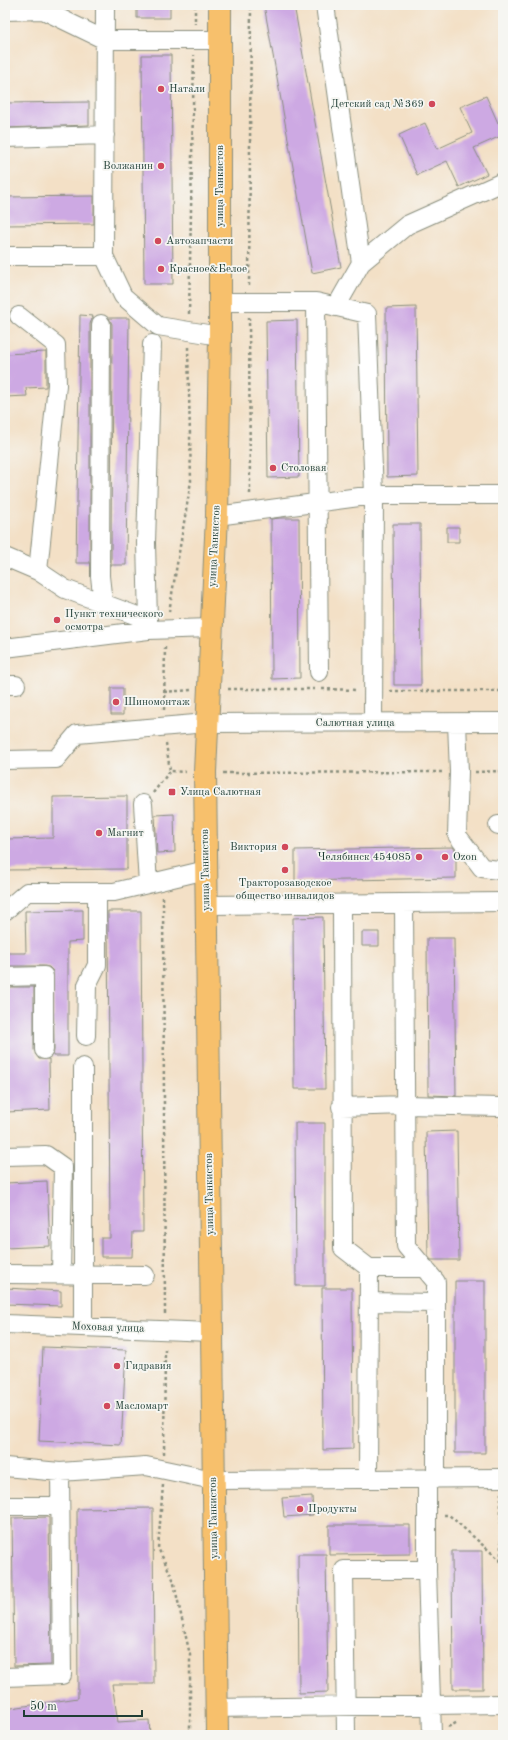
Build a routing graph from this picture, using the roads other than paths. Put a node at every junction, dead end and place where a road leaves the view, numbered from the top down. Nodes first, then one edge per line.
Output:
1 (105, 5) edge
2 (220, 5) edge
3 (325, 5) edge
4 (5, 11) edge
5 (105, 40) junction
6 (220, 40) junction
7 (105, 135) junction
8 (5, 138) edge
9 (503, 182) edge
10 (5, 256) edge
11 (104, 256) junction
12 (361, 263) junction
13 (220, 302) junction
14 (316, 302) junction
15 (336, 307) junction
16 (19, 316) dead end
17 (101, 324) dead end
18 (220, 336) junction
19 (152, 344) dead end
20 (374, 495) junction
21 (503, 495) edge
22 (318, 503) junction
23 (217, 516) junction
24 (5, 557) edge
25 (38, 571) junction
26 (103, 603) junction
27 (148, 625) junction
28 (211, 628) junction
29 (5, 648) edge
30 (319, 672) dead end
31 (457, 722) junction
32 (503, 722) edge
33 (207, 723) junction
34 (373, 723) junction
35 (5, 760) edge
36 (144, 804) road end
37 (206, 870) junction
38 (499, 870) dead end
39 (155, 882) junction
40 (97, 892) junction
41 (503, 902) edge
42 (404, 903) junction
43 (342, 904) junction
44 (207, 905) junction
45 (5, 911) edge
46 (5, 976) edge
47 (86, 1036) dead end
48 (44, 1050) dead end
49 (83, 1067) dead end
50 (406, 1106) junction
51 (341, 1107) junction
52 (501, 1107) road end
53 (5, 1156) edge
54 (369, 1268) junction
55 (425, 1268) junction
56 (5, 1274) edge
57 (61, 1274) junction
58 (83, 1274) junction
59 (145, 1275) dead end
60 (369, 1302) junction
61 (436, 1304) junction
62 (5, 1324) edge
63 (83, 1327) junction
64 (211, 1332) junction
65 (5, 1467) edge
66 (60, 1472) junction
67 (502, 1478) edge
68 (368, 1479) junction
69 (432, 1479) junction
70 (213, 1480) junction
71 (5, 1506) edge
72 (60, 1506) junction
73 (427, 1570) junction
74 (5, 1677) edge
75 (503, 1704) edge
76 (431, 1706) junction
77 (345, 1707) junction
78 (215, 1708) junction
79 (217, 1735) edge
80 (346, 1735) edge
81 (432, 1735) edge

1 - 5 street
2 - 6 main road, улица Танкистов
3 - 12 street
4 - 5 street
5 - 6 street
5 - 7 street
6 - 13 main road, улица Танкистов
7 - 8 street
7 - 11 street
9 - 12 street
10 - 11 street
11 - 18 street
12 - 15 street
13 - 14 street
13 - 18 main road, улица Танкистов
14 - 15 street
14 - 22 street
15 - 20 street
16 - 25 street
17 - 26 street
18 - 23 main road, улица Танкистов
19 - 27 street
20 - 21 street
20 - 22 street
20 - 34 street
22 - 23 street
22 - 30 street
23 - 28 main road, улица Танкистов
24 - 25 street
25 - 26 street
26 - 27 street
27 - 28 street
27 - 29 street
28 - 33 main road, улица Танкистов
31 - 32 street, Салютная улица
31 - 34 street, Салютная улица
31 - 38 street
33 - 34 street, Салютная улица
33 - 35 street, Салютная улица
33 - 37 main road, улица Танкистов
36 - 39 street
37 - 39 street
37 - 44 main road, улица Танкистов
39 - 40 street
40 - 45 street
40 - 47 street
41 - 42 street
42 - 43 street
42 - 50 street
43 - 44 street
43 - 51 street
44 - 64 main road, улица Танкистов
46 - 48 street
49 - 58 street
50 - 51 street
50 - 52 street
50 - 55 street
51 - 54 street
53 - 57 street
54 - 55 street
54 - 60 street
55 - 61 street
56 - 57 street
57 - 58 street
58 - 59 street
58 - 63 street
60 - 61 street
60 - 68 street
61 - 69 street
62 - 63 street, Моховая улица
63 - 64 street, Моховая улица
64 - 70 main road, улица Танкистов
65 - 66 street
66 - 70 street
66 - 72 street
67 - 69 street
68 - 69 street
68 - 70 street
69 - 73 street
70 - 78 main road, улица Танкистов
71 - 72 street
72 - 74 street
73 - 76 street
73 - 77 street
75 - 76 street
76 - 77 street
76 - 81 street
77 - 78 street
77 - 80 street
78 - 79 main road, улица Танкистов

